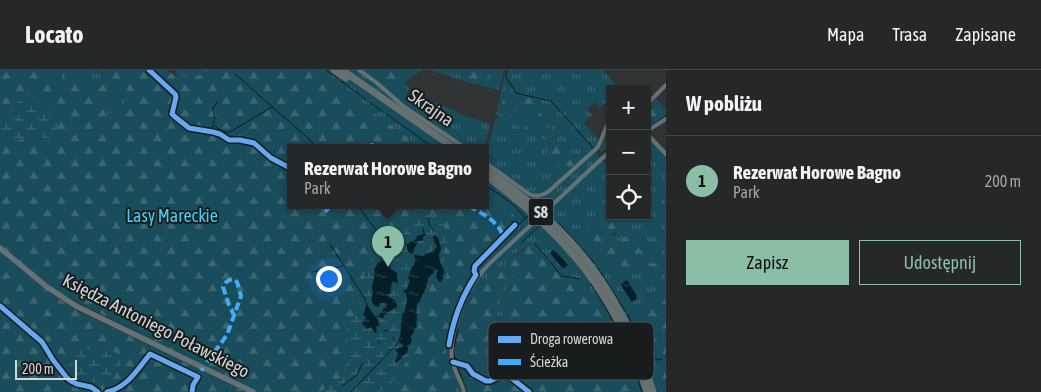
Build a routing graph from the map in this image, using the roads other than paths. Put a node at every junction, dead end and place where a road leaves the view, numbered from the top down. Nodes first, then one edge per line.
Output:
1 (334, 70) edge
2 (342, 70) edge
3 (359, 70) edge
4 (666, 85) edge
5 (651, 100) edge
6 (666, 119) edge
7 (606, 128) edge
8 (651, 130) edge
9 (651, 137) edge
10 (440, 144) edge
11 (448, 144) edge
12 (459, 144) edge
13 (606, 154) edge
14 (666, 154) edge
15 (489, 165) edge
16 (489, 172) edge
17 (489, 178) edge
18 (0, 248) edge
19 (619, 322) edge
20 (625, 322) edge
21 (643, 380) edge
22 (649, 380) edge
23 (253, 392) edge
24 (464, 392) edge
25 (647, 392) edge
26 (653, 392) edge

1 - 10 highway
2 - 11 highway
3 - 12 street, Skrajna
4 - 5 street
6 - 8 street
7 - 15 street
9 - 14 street
13 - 24 street
16 - 20 highway, S8
17 - 19 highway, S8
18 - 23 main road, Księdza Antoniego Poławskiego
21 - 25 highway, S8
22 - 26 highway, S8

